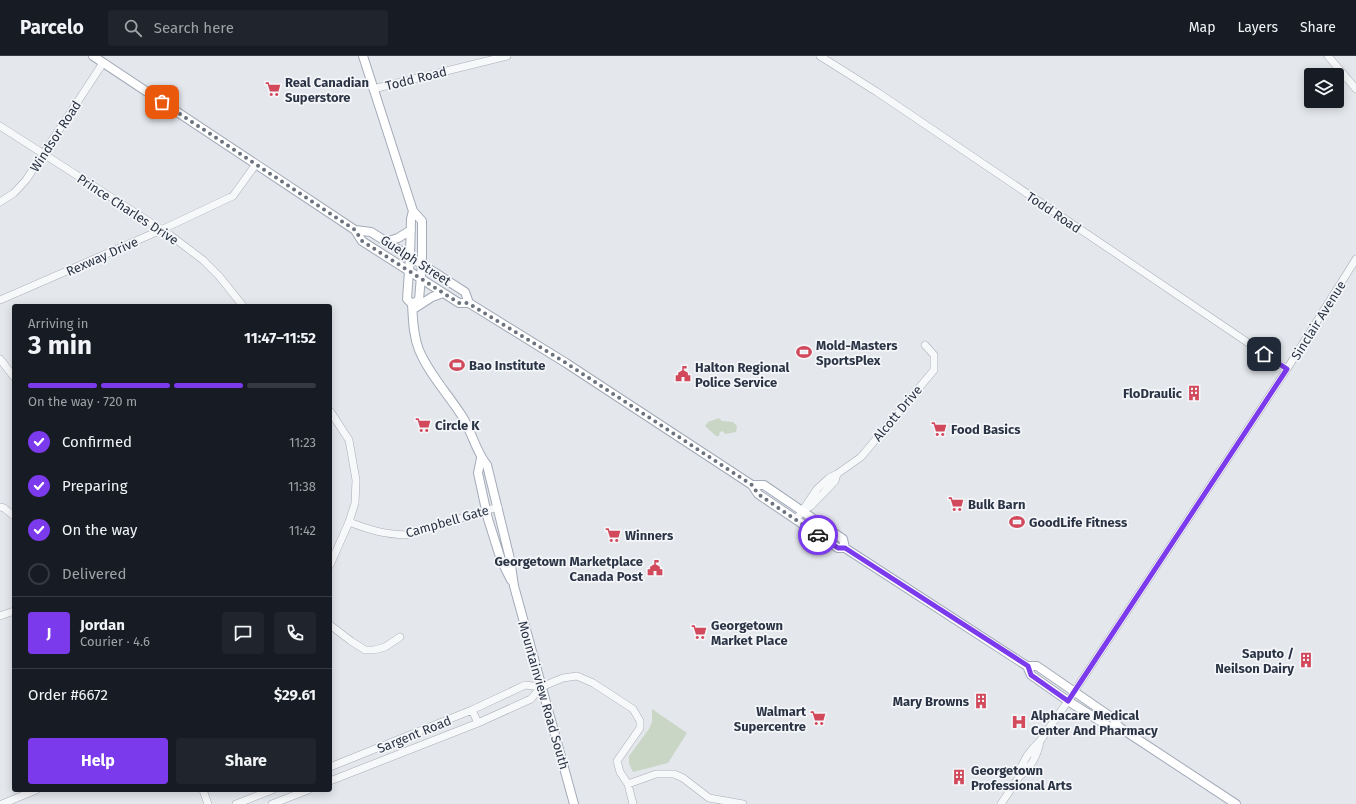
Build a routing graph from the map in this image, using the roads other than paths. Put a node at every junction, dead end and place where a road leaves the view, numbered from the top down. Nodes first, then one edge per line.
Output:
1 (93, 56) edge
2 (363, 56) edge
3 (507, 56) edge
4 (820, 56) edge
5 (1328, 56) edge
6 (103, 63) junction
7 (373, 89) junction
8 (1356, 89) edge
9 (0, 126) edge
10 (43, 154) junction
11 (256, 164) junction
12 (0, 202) edge
13 (413, 211) junction
14 (161, 230) junction
15 (355, 230) junction
16 (411, 230) junction
17 (386, 242) junction
18 (410, 257) junction
19 (1356, 259) edge
20 (422, 264) junction
21 (409, 271) junction
22 (421, 278) junction
23 (443, 293) junction
24 (0, 300) edge
25 (468, 303) junction
26 (241, 304) edge
27 (413, 307) junction
28 (925, 344) dead end
29 (0, 359) edge
30 (1287, 369) junction
31 (12, 374) edge
32 (332, 414) edge
33 (481, 458) junction
34 (752, 485) junction
35 (0, 507) edge
36 (498, 507) junction
37 (487, 510) junction
38 (802, 511) junction
39 (12, 514) edge
40 (796, 520) junction
41 (350, 522) junction
42 (845, 548) junction
43 (332, 561) edge
44 (514, 586) junction
45 (12, 611) edge
46 (0, 616) edge
47 (332, 627) edge
48 (400, 637) dead end
49 (1028, 666) junction
50 (541, 687) junction
51 (1074, 691) junction
52 (1068, 701) junction
53 (472, 710) junction
54 (478, 723) junction
55 (1119, 727) junction
56 (1040, 741) junction
57 (1027, 756) junction
58 (1036, 756) junction
59 (355, 758) junction
60 (332, 766) edge
61 (361, 769) junction
62 (1019, 777) junction
63 (332, 780) edge
64 (628, 784) junction
65 (31, 792) edge
66 (204, 792) edge
67 (267, 792) edge
68 (303, 792) edge
69 (2, 804) edge
70 (208, 804) edge
71 (236, 804) edge
72 (272, 804) edge
73 (574, 804) edge
74 (633, 804) edge
75 (743, 804) edge
76 (1001, 804) edge
77 (1236, 804) edge

1 - 6 main road, Guelph Street
2 - 7 main road
3 - 7 street, Todd Road
4 - 30 street, Todd Road
5 - 8 street
6 - 10 street, Windsor Road
6 - 11 main road, Guelph Street
7 - 13 main road
9 - 10 street, Prince Charles Drive
10 - 12 street, Windsor Road
10 - 14 street, Prince Charles Drive
11 - 14 street, Rexway Drive
11 - 15 main road, Guelph Street
13 - 16 main road, Mountainview Road South
13 - 20 main road
14 - 24 street, Rexway Drive
14 - 26 street, Prince Charles Drive
15 - 17 main road, Guelph Street
15 - 21 main road, Guelph Street
16 - 17 main road
16 - 18 main road, Mountainview Road South
17 - 18 main road, Guelph Street
18 - 20 main road, Guelph Street
18 - 21 main road, Mountainview Road South
19 - 30 street, Sinclair Avenue
20 - 22 main road
20 - 25 main road, Guelph Street
21 - 22 main road, Guelph Street
21 - 27 main road, Mountainview Road South
22 - 23 main road, Guelph Street
22 - 27 main road, Mountainview Road South
23 - 25 main road, Guelph Street
23 - 27 main road
25 - 34 main road, Guelph Street
27 - 33 main road, Mountainview Road South
28 - 38 street, Alcott Drive
29 - 31 street
30 - 51 street, Sinclair Avenue
32 - 41 street
33 - 36 main road, Mountainview Road South
33 - 37 main road, Mountainview Road South
34 - 38 main road, Guelph Street
34 - 40 main road, Guelph Street
35 - 39 street
36 - 37 street, Campbell Gate
36 - 44 main road, Mountainview Road South
37 - 41 street, Campbell Gate
37 - 44 main road, Mountainview Road South
38 - 40 street, Alcott Drive
38 - 42 main road, Guelph Street
40 - 42 main road, Guelph Street
41 - 43 street
42 - 49 main road, Guelph Street
44 - 50 main road, Mountainview Road South
45 - 46 street
47 - 48 street
49 - 51 main road, Guelph Street
49 - 52 main road, Guelph Street
50 - 53 street, Sargent Road
50 - 54 street, Sargent Road
50 - 64 street
50 - 73 main road, Mountainview Road South
51 - 52 street, Sinclair Avenue
51 - 55 main road, Guelph Street
52 - 55 main road, Guelph Street
52 - 56 street, Sinclair Avenue
53 - 54 street
53 - 59 street, Sargent Road
54 - 61 street, Sargent Road
55 - 77 main road, Guelph Street
56 - 57 street, Sinclair Avenue
56 - 58 street, Sinclair Avenue
57 - 58 street
57 - 62 street, Sinclair Avenue
58 - 62 street, Sinclair Avenue
59 - 60 street, Sargent Road
59 - 61 street
61 - 63 street, Sargent Road
62 - 76 street, Sinclair Avenue
64 - 74 street
64 - 75 street
65 - 69 street
66 - 70 street
67 - 71 street
68 - 72 street

